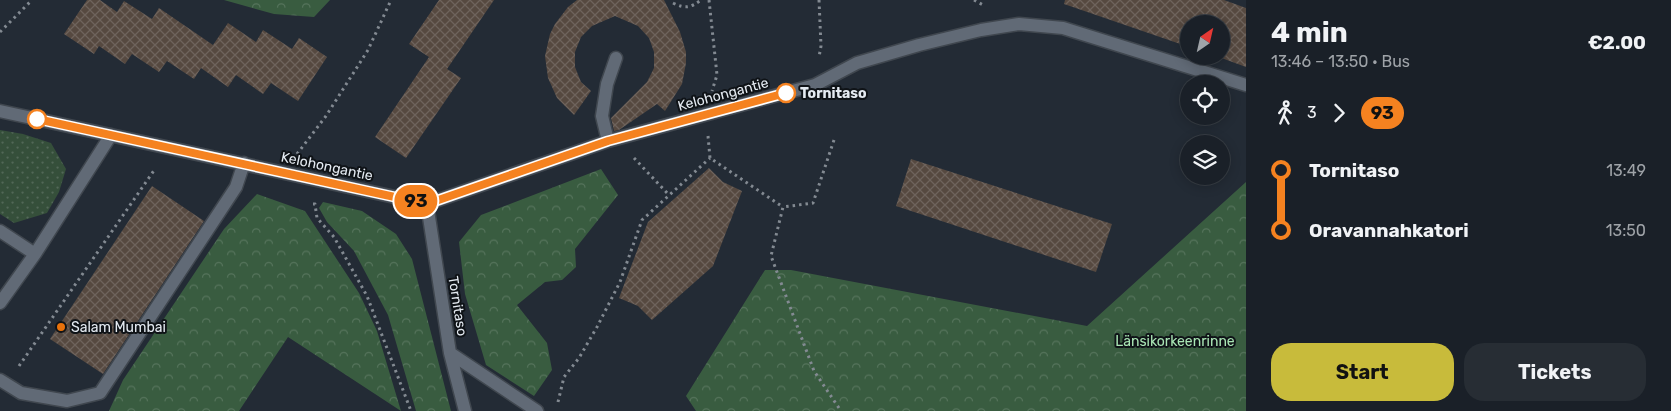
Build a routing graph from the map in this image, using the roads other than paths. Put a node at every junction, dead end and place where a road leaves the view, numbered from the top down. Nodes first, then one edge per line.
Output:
1 (616, 58) dead end
2 (1246, 85) edge
3 (0, 111) edge
4 (111, 134) junction
5 (608, 141) junction
6 (244, 163) junction
7 (427, 204) junction
8 (0, 231) edge
9 (35, 254) junction
10 (0, 303) edge
11 (450, 353) junction
12 (4, 382) edge
13 (465, 411) edge
14 (536, 411) edge

1 - 5 street
2 - 5 street, Kelohongantie
3 - 4 street, Kelohongantie
4 - 6 street, Kelohongantie
4 - 9 street
5 - 7 street, Kelohongantie
6 - 7 street, Kelohongantie
6 - 12 street
7 - 11 street, Tornitaso
8 - 9 street
9 - 10 street
11 - 13 street, Tornitaso
11 - 14 street

